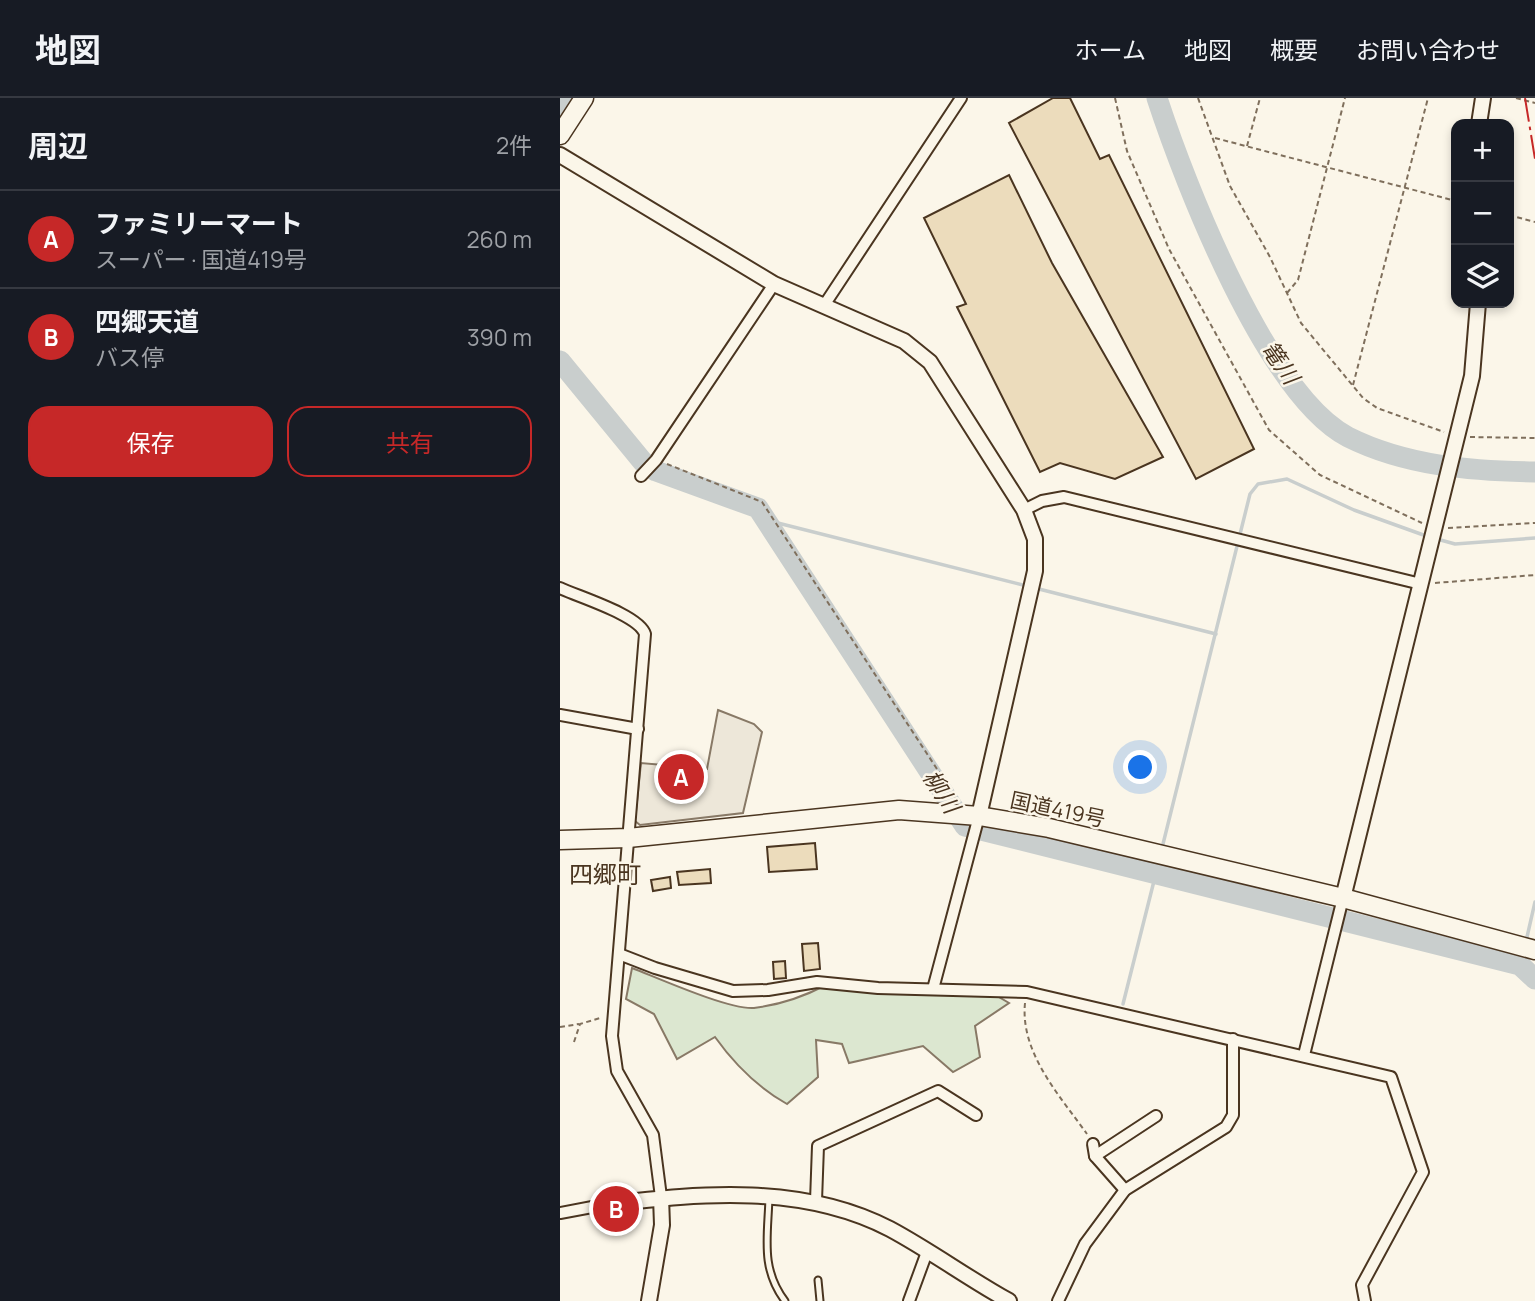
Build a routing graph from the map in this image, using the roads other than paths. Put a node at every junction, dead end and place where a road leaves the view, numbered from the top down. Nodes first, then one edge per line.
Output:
1 (583, 98) edge
2 (961, 98) edge
3 (1483, 98) edge
4 (1480, 119) edge
5 (560, 135) edge
6 (560, 155) edge
7 (774, 284) junction
8 (823, 307) junction
9 (1478, 308) edge
10 (641, 476) dead end
11 (1024, 510) junction
12 (1421, 584) junction
13 (560, 588) edge
14 (560, 715) edge
15 (638, 729) junction
16 (973, 815) junction
17 (628, 838) junction
18 (560, 840) edge
19 (1341, 904) junction
20 (1525, 948) edge
21 (619, 954) junction
22 (933, 989) junction
23 (1233, 1039) junction
24 (1304, 1055) junction
25 (976, 1115) dead end
26 (1156, 1116) dead end
27 (1093, 1144) road end
28 (1095, 1156) junction
29 (1125, 1190) junction
30 (769, 1197) junction
31 (660, 1198) junction
32 (816, 1201) junction
33 (608, 1204) joint
34 (560, 1213) edge
35 (927, 1252) junction
36 (818, 1280) dead end
37 (991, 1296) edge
38 (649, 1301) edge
39 (785, 1301) edge
40 (820, 1301) edge
41 (909, 1301) edge
42 (1009, 1301) edge
43 (1058, 1301) edge
44 (1365, 1301) edge

1 - 5 main road
2 - 8 street
3 - 4 street
6 - 7 street
7 - 8 street
7 - 10 street
8 - 11 street
9 - 12 street
11 - 12 street
11 - 16 street
12 - 19 street
13 - 15 street
14 - 15 street
15 - 17 street
16 - 17 main road, 国道419号
16 - 19 main road, 国道419号
16 - 22 street
17 - 18 main road, 国道419号
17 - 21 street
19 - 20 main road, 国道419号
19 - 24 street
21 - 22 street
21 - 31 street
22 - 23 street
23 - 24 street
23 - 29 street
24 - 44 street
25 - 32 street
26 - 28 street
27 - 28 street
28 - 29 street
29 - 43 street
30 - 31 street
30 - 32 street
30 - 39 lane
31 - 33 street
31 - 38 street
32 - 35 street
33 - 34 street
35 - 37 street
35 - 41 street
36 - 40 lane
37 - 42 street

